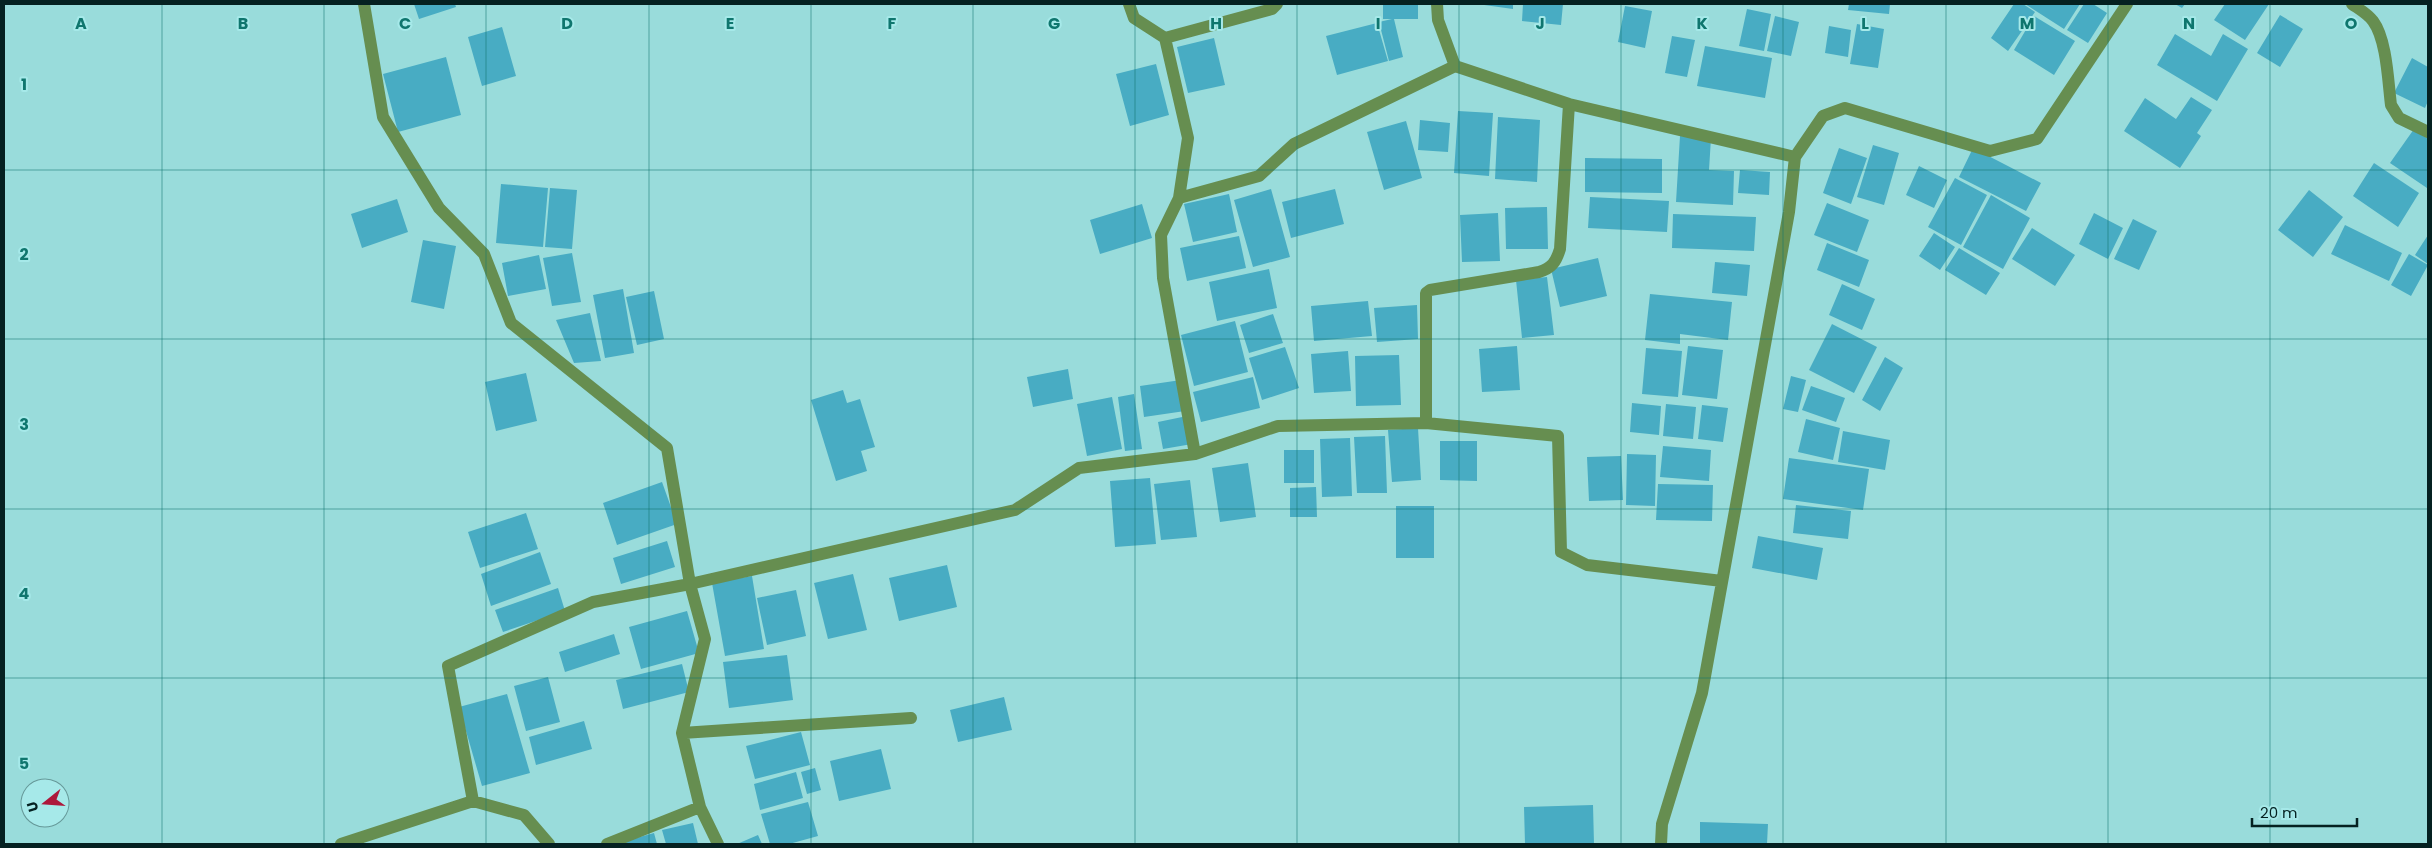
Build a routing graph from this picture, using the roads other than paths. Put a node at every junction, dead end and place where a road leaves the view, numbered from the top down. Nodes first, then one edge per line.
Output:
1 (364, 4) edge
2 (1128, 4) edge
3 (1277, 4) edge
4 (1437, 4) edge
5 (2127, 4) edge
6 (2352, 4) edge
7 (1166, 38) junction
8 (1455, 66) junction
9 (1569, 104) junction
10 (2428, 132) edge
11 (1795, 157) junction
12 (1179, 198) junction
13 (1426, 423) junction
14 (1195, 454) junction
15 (1722, 582) junction
16 (690, 584) junction
17 (911, 718) dead end
18 (682, 733) junction
19 (473, 801) junction
20 (700, 807) junction
21 (340, 844) edge
22 (549, 844) edge
23 (606, 844) edge
24 (718, 844) edge
25 (1661, 844) edge

1 - 16 street
2 - 7 street
3 - 7 street
4 - 8 street
5 - 11 street
6 - 10 street
7 - 12 street
8 - 9 street
8 - 12 street
9 - 11 street
9 - 13 street
11 - 15 street
12 - 14 street
13 - 14 street
13 - 15 street
14 - 16 street
15 - 25 street
16 - 18 street
16 - 19 street
17 - 18 street
18 - 20 street
19 - 21 street
19 - 22 street
20 - 23 street
20 - 24 street

